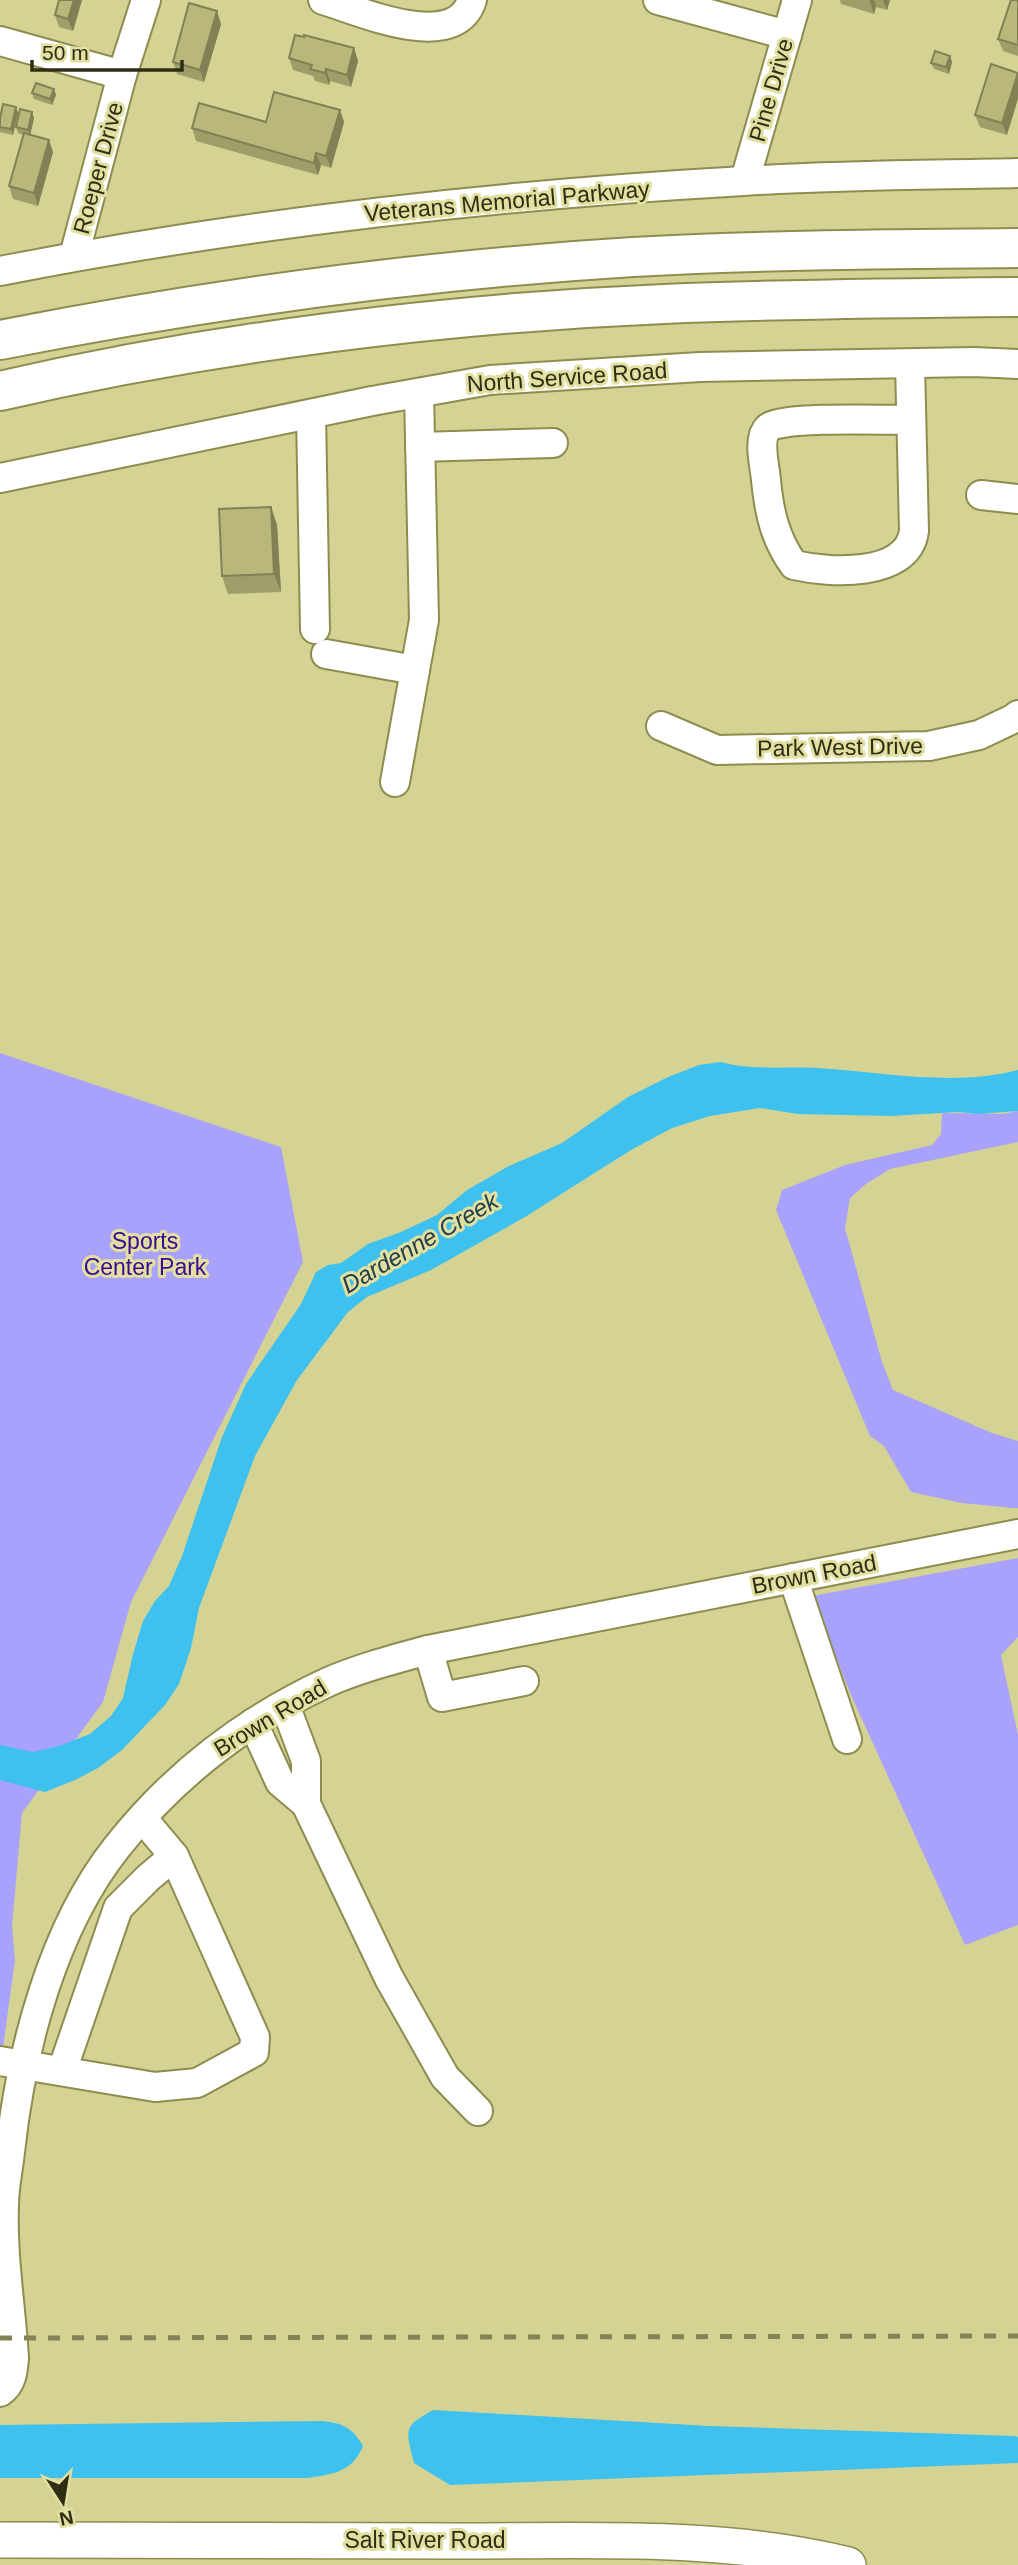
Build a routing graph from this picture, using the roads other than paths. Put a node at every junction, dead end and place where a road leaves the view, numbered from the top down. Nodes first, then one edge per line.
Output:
1 (146, 0) edge
2 (323, 0) edge
3 (472, 0) edge
4 (658, 0) edge
5 (797, 0) edge
6 (787, 35) junction
7 (0, 41) edge
8 (122, 75) junction
9 (1018, 173) edge
10 (746, 180) junction
11 (1018, 248) edge
12 (74, 256) junction
13 (0, 271) edge
14 (1018, 296) edge
15 (0, 340) edge
16 (909, 364) junction
17 (1018, 364) edge
18 (0, 391) edge
19 (418, 393) junction
20 (311, 414) junction
21 (911, 420) junction
22 (553, 443) dead end
23 (420, 447) junction
24 (0, 478) edge
25 (981, 495) dead end
26 (1018, 499) edge
27 (315, 629) dead end
28 (326, 654) dead end
29 (415, 670) junction
30 (1018, 715) edge
31 (661, 726) dead end
32 (395, 782) dead end
33 (1018, 1534) edge
34 (793, 1578) junction
35 (428, 1650) junction
36 (524, 1681) dead end
37 (285, 1704) junction
38 (253, 1723) junction
39 (847, 1739) dead end
40 (306, 1804) junction
41 (143, 1819) junction
42 (174, 1856) junction
43 (12, 2063) edge
44 (62, 2071) junction
45 (478, 2111) dead end
46 (0, 2392) edge
47 (0, 2540) edge
48 (463, 2553) edge
49 (848, 2565) edge

1 - 8 street, Roeper Drive
2 - 3 street
4 - 6 street
5 - 6 street, Pine Drive
6 - 10 street, Pine Drive
7 - 8 street
8 - 12 street, Roeper Drive
9 - 10 street, Veterans Memorial Parkway
10 - 12 street, Veterans Memorial Parkway
11 - 15 highway
12 - 13 street, Veterans Memorial Parkway
14 - 18 highway
16 - 17 street, North Service Road
16 - 19 street, North Service Road
16 - 21 street
19 - 20 street, North Service Road
19 - 23 street
20 - 24 street, North Service Road
20 - 27 street
21 - 21 street
22 - 23 street
23 - 29 street
25 - 26 street
28 - 29 street
29 - 32 street
30 - 31 street, Park West Drive
33 - 34 street, Brown Road
34 - 35 street, Brown Road
34 - 39 street
35 - 36 street
35 - 37 street, Brown Road
37 - 38 street, Brown Road
37 - 40 street
38 - 40 street
38 - 41 street, Brown Road
40 - 45 street
41 - 42 street
41 - 43 street, Brown Road
42 - 44 street
42 - 44 street
43 - 44 street
43 - 46 street, Brown Road
47 - 48 main road, Salt River Road
48 - 49 main road, Salt River Road

